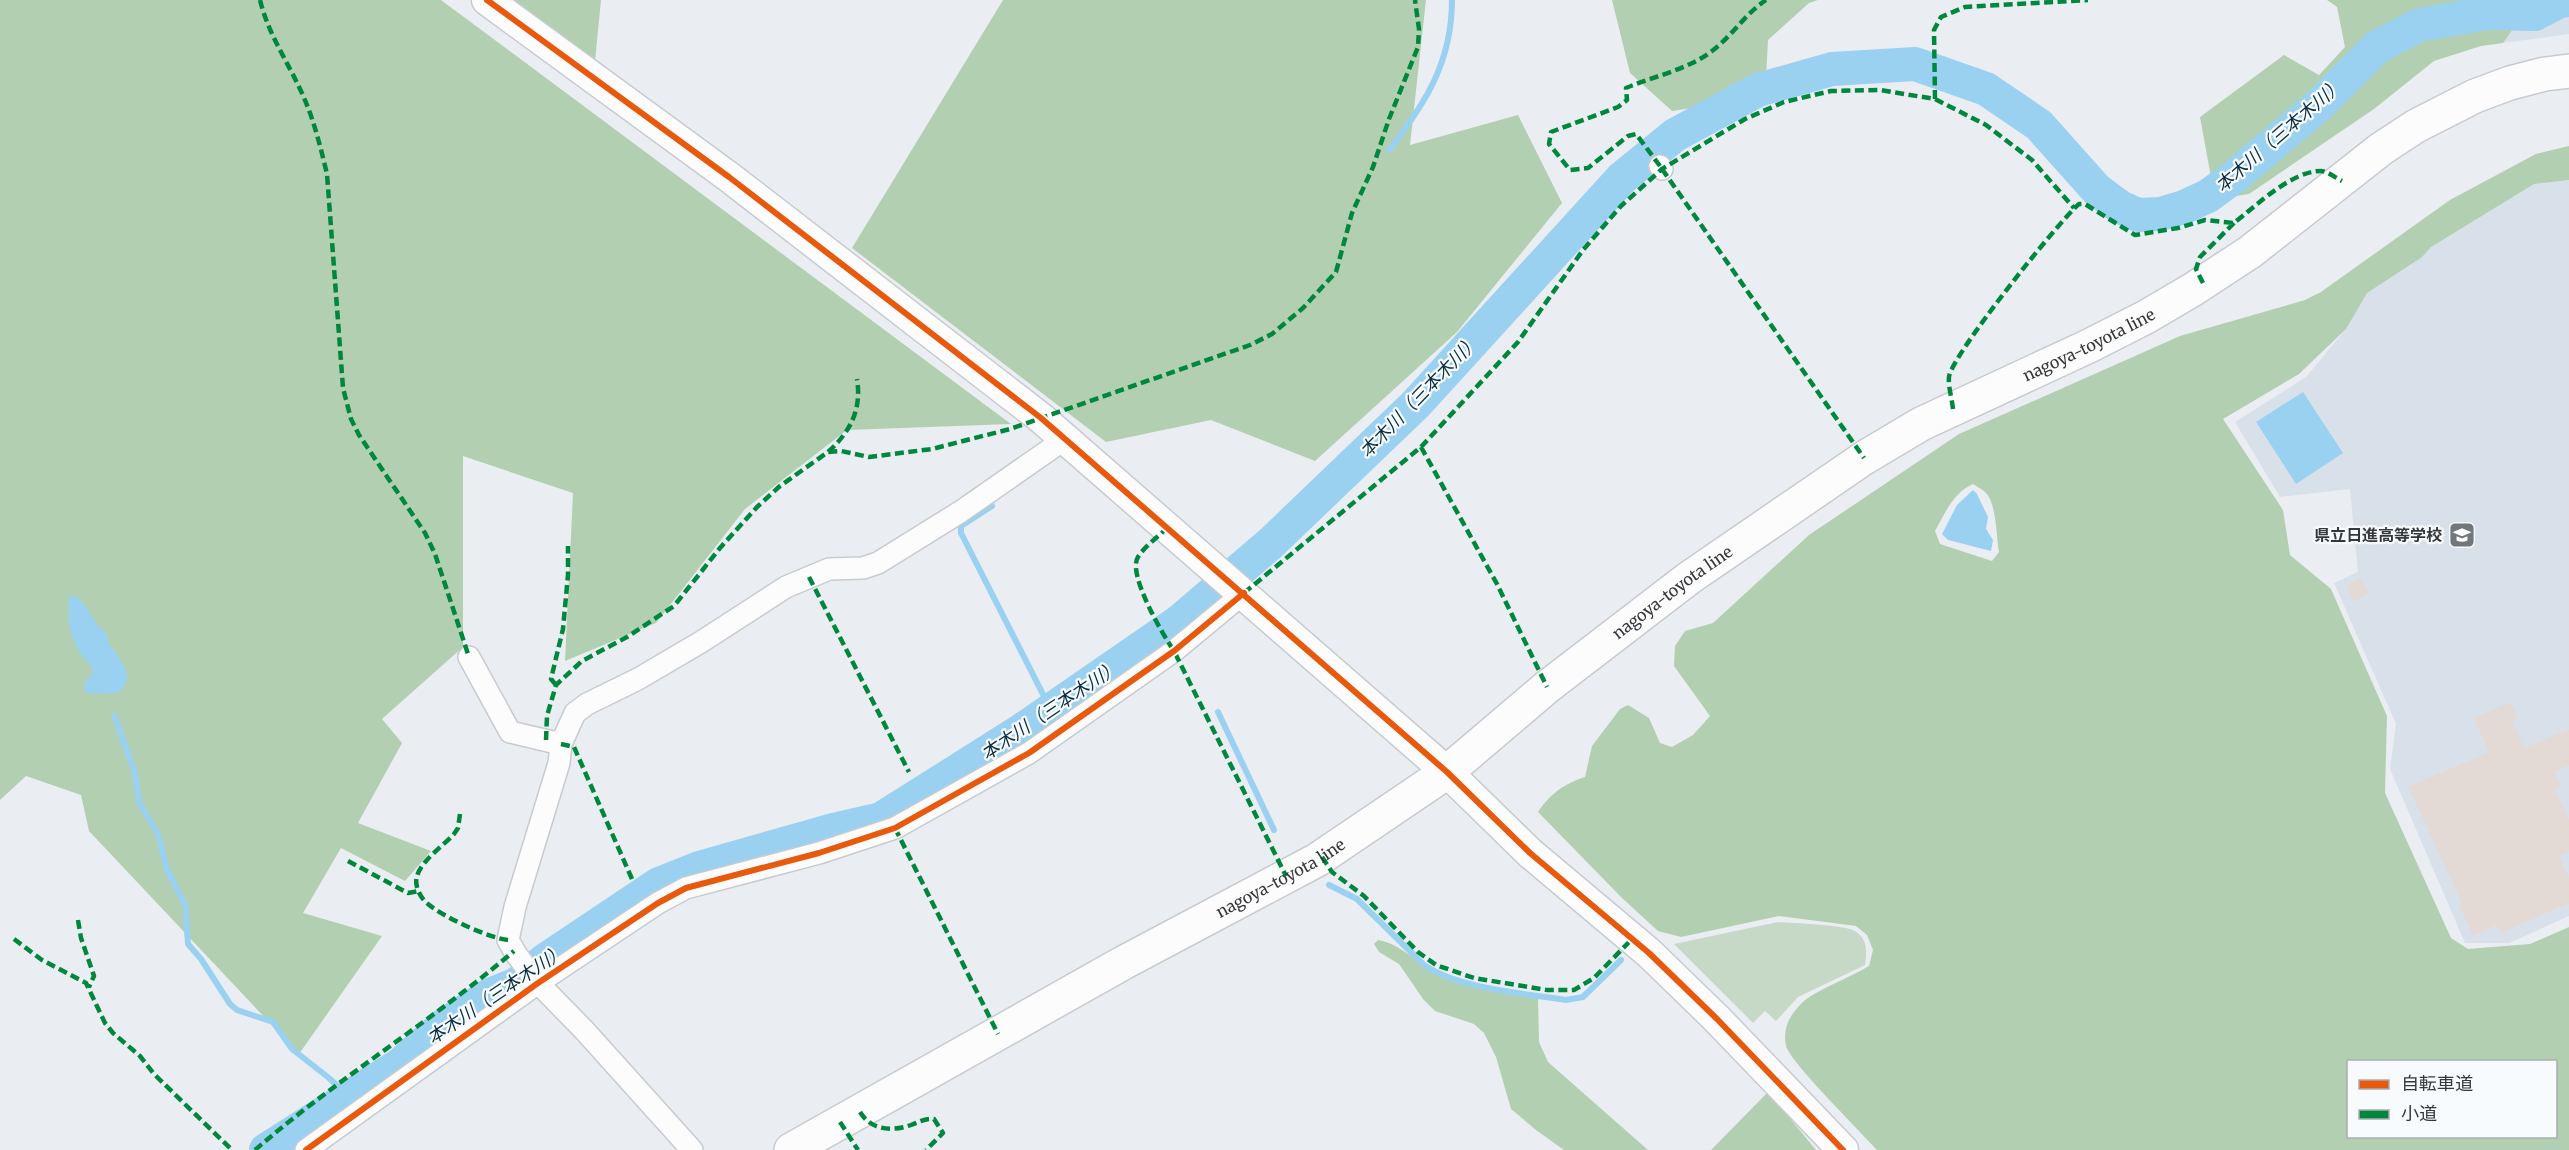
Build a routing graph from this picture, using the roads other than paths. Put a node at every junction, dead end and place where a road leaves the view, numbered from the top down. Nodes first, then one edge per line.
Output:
1 (487, 0) edge
2 (2569, 71) edge
3 (1065, 439) junction
4 (1243, 592) junction
5 (469, 657) dead end
6 (561, 744) junction
7 (1447, 772) junction
8 (538, 983) junction
9 (306, 1150) edge
10 (692, 1150) edge
11 (791, 1150) edge
12 (1843, 1150) edge

1 - 3 street
2 - 7 main road, nagoya-toyota line
3 - 4 street
3 - 6 street
4 - 7 street
4 - 8 street
5 - 6 street
6 - 8 street
7 - 11 main road, nagoya-toyota line
7 - 12 street
8 - 9 street
8 - 10 street

